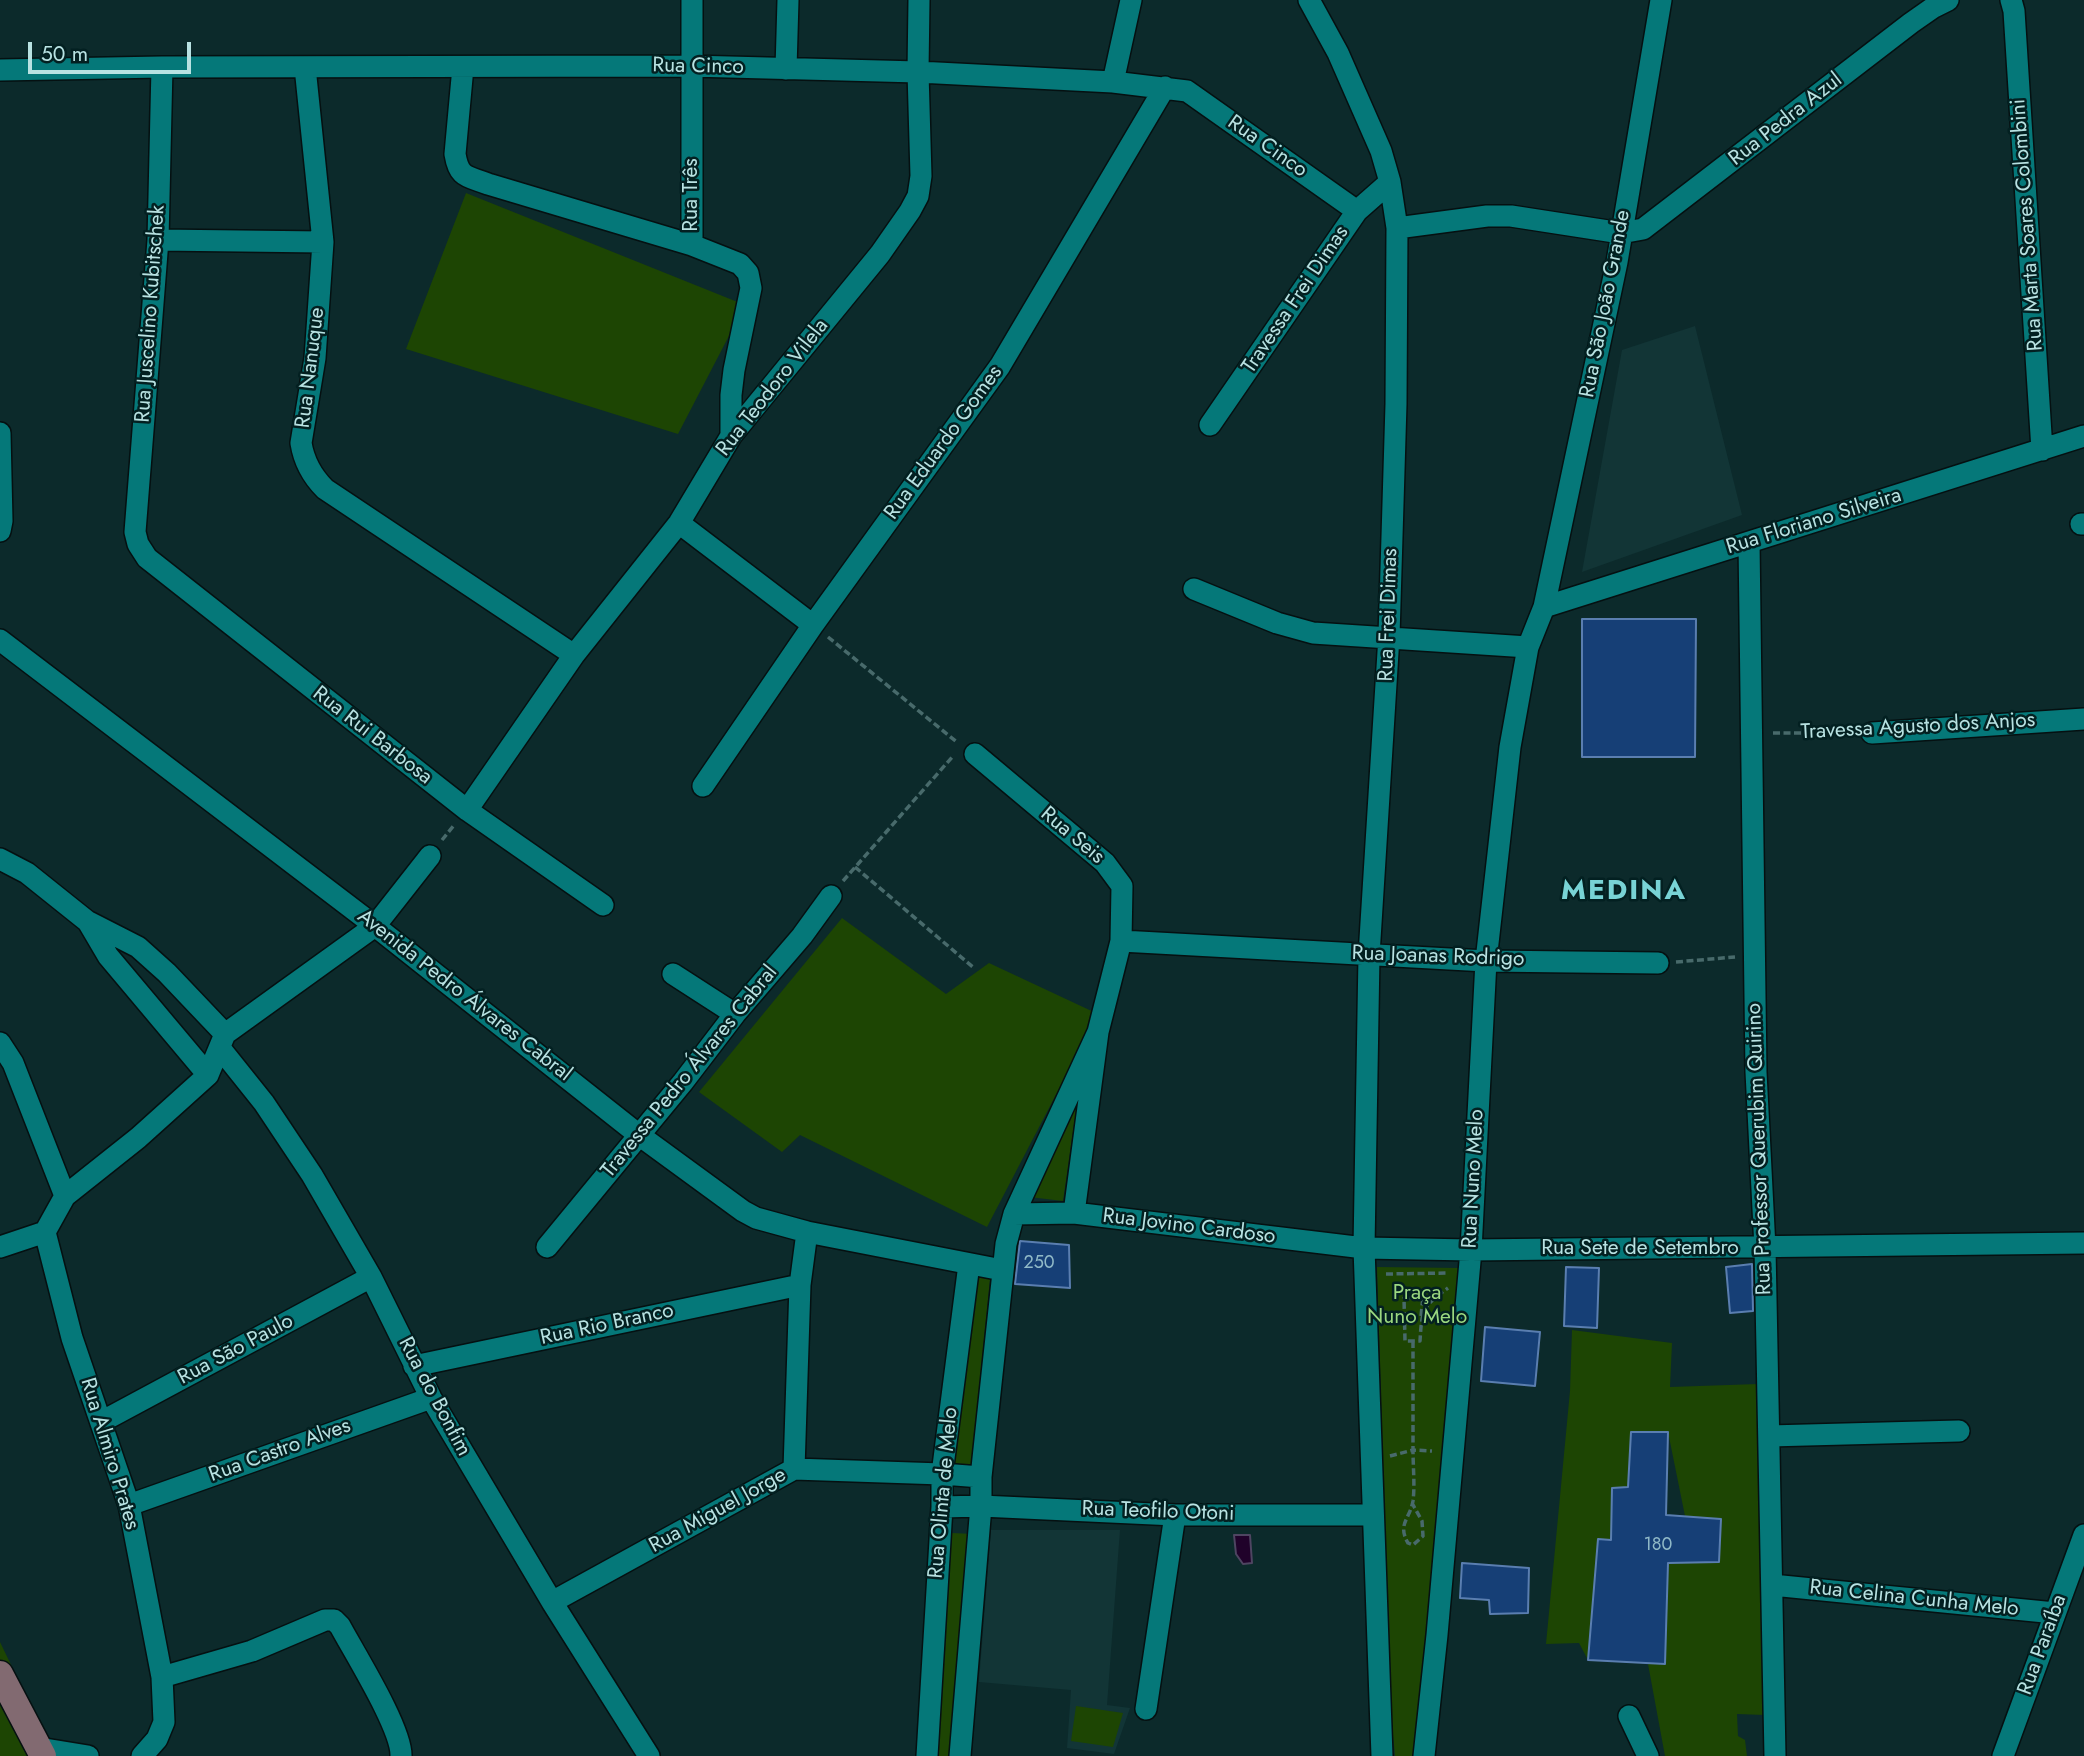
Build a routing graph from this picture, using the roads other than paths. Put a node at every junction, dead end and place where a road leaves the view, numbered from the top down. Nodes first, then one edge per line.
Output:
1 (692, 0) edge
2 (788, 0) edge
3 (919, 0) edge
4 (1131, 0) edge
5 (1309, 0) edge
6 (1661, 0) edge
7 (1948, 0) edge
8 (2011, 0) edge
9 (691, 66) junction
10 (162, 67) junction
11 (305, 67) junction
12 (463, 67) junction
13 (0, 69) edge
14 (786, 69) junction
15 (918, 72) junction
16 (1113, 82) junction
17 (1165, 87) junction
18 (1390, 182) junction
19 (1357, 211) junction
20 (1397, 228) junction
21 (1621, 233) junction
22 (159, 240) junction
23 (323, 242) junction
24 (692, 245) junction
25 (1210, 425) dead end
26 (0, 433) edge
27 (730, 436) junction
28 (2084, 436) edge
29 (2042, 450) junction
30 (679, 523) junction
31 (0, 531) edge
32 (1749, 542) junction
33 (147, 558) joint
34 (1194, 589) dead end
35 (1544, 607) junction
36 (813, 625) junction
37 (1389, 636) junction
38 (0, 640) edge
39 (1528, 647) junction
40 (574, 655) junction
41 (2084, 719) edge
42 (1872, 733) road end
43 (969, 750) road end
44 (703, 786) dead end
45 (467, 810) junction
46 (430, 856) road end
47 (0, 859) edge
48 (831, 896) dead end
49 (603, 905) dead end
50 (87, 921) junction
51 (375, 926) junction
52 (1121, 941) junction
53 (1369, 955) junction
54 (1486, 961) junction
55 (1658, 963) road end
56 (673, 974) dead end
57 (735, 1014) junction
58 (1098, 1031) junction
59 (222, 1041) junction
60 (0, 1043) edge
61 (208, 1075) junction
62 (639, 1135) junction
63 (65, 1196) junction
64 (1074, 1213) junction
65 (1014, 1214) junction
66 (45, 1232) junction
67 (807, 1232) junction
68 (2084, 1243) edge
69 (0, 1247) edge
70 (547, 1247) dead end
71 (1364, 1248) junction
72 (1765, 1248) junction
73 (1471, 1250) junction
74 (969, 1264) junction
75 (1002, 1270) junction
76 (371, 1277) junction
77 (800, 1285) junction
78 (414, 1366) junction
79 (430, 1398) junction
80 (101, 1422) junction
81 (1959, 1431) dead end
82 (1769, 1436) junction
83 (794, 1469) junction
84 (943, 1474) junction
85 (981, 1477) junction
86 (129, 1505) junction
87 (981, 1506) junction
88 (942, 1507) junction
89 (1175, 1515) junction
90 (1373, 1515) junction
91 (2084, 1535) edge
92 (1772, 1585) junction
93 (552, 1602) junction
94 (2055, 1613) junction
95 (0, 1674) edge
96 (162, 1677) junction
97 (1146, 1709) dead end
98 (1629, 1716) dead end
99 (41, 1752) edge
100 (651, 1754) edge
101 (88, 1756) edge
102 (142, 1756) edge
103 (401, 1756) edge
104 (927, 1756) edge
105 (960, 1756) edge
106 (1382, 1756) edge
107 (1424, 1756) edge
108 (1648, 1756) edge
109 (1775, 1756) edge
110 (2003, 1756) edge

1 - 9 street, Rua Três
2 - 14 street
3 - 15 street, Rua Teodoro Vilela
4 - 16 street
5 - 18 street, Rua Frei Dimas
6 - 21 street, Rua São João Grande
7 - 21 street, Rua Pedra Azul
8 - 29 street, Rua Marta Soares Colombini
9 - 12 street, Rua Cinco
9 - 14 street, Rua Cinco
9 - 24 street, Rua Três
10 - 11 street, Rua Cinco
10 - 13 street, Rua Cinco
10 - 22 street, Rua Juscelino Kubitschek
11 - 12 street, Rua Cinco
11 - 23 street, Rua Nanuque
12 - 24 street
14 - 15 street, Rua Cinco
15 - 16 street, Rua Cinco
15 - 27 street, Rua Teodoro Vilela
16 - 17 street, Rua Cinco
17 - 19 street, Rua Cinco
17 - 36 street, Rua Eduardo Gomes
18 - 19 street, Travessa Frei Dimas
18 - 20 street, Rua Frei Dimas
19 - 25 street, Travessa Frei Dimas
20 - 21 street
20 - 37 street, Rua Frei Dimas
21 - 35 street, Rua São João Grande
22 - 23 street
22 - 33 street, Rua Juscelino Kubitschek
23 - 40 street, Rua Nanuque
24 - 27 street, Rua Três
26 - 31 street
27 - 30 street, Rua Teodoro Vilela
28 - 29 street, Rua Floriano Silveira
29 - 32 street, Rua Floriano Silveira
30 - 36 street
30 - 40 street, Rua Teodoro Vilela
32 - 35 street, Rua Floriano Silveira
32 - 72 street, Rua Professor Querubim Quirino
33 - 45 street, Rua Rui Barbosa
34 - 37 street
35 - 39 street, Rua Nuno Melo
36 - 44 street, Rua Eduardo Gomes
37 - 39 street
37 - 53 street, Rua Frei Dimas
38 - 51 street, Avenida Pedro Álvares Cabral
39 - 54 street, Rua Nuno Melo
40 - 45 street, Rua Teodoro Vilela
41 - 42 street, Travessa Agusto dos Anjos
43 - 52 street, Rua Seis
45 - 49 street, Rua Rui Barbosa
46 - 51 street
47 - 50 street, Rua do Bonfim
48 - 57 street, Travessa Pedro Álvares Cabral
50 - 59 street, Rua do Bonfim
50 - 61 street, Rua do Bonfim
51 - 59 street
51 - 62 street, Avenida Pedro Álvares Cabral
52 - 53 street, Rua Joanas Rodrigo
52 - 58 street, Rua Olinta de Melo
53 - 54 street, Rua Joanas Rodrigo
53 - 71 street, Rua Frei Dimas
54 - 55 street, Rua Joanas Rodrigo
54 - 73 street, Rua Nuno Melo
56 - 57 street
57 - 62 street, Travessa Pedro Álvares Cabral
58 - 64 street, Rua Olinta de Melo
58 - 65 street, Rua Olinta de Melo
59 - 61 street
59 - 76 street, Rua do Bonfim
60 - 63 street
61 - 63 street
62 - 67 street, Avenida Pedro Álvares Cabral
62 - 70 street, Travessa Pedro Álvares Cabral
63 - 66 street
64 - 65 street, Rua Jovino Cardoso
64 - 71 street, Rua Jovino Cardoso
65 - 75 street, Rua Olinta de Melo
66 - 69 street
66 - 80 street, Rua Almiro Prates
67 - 74 street, Avenida Pedro Álvares Cabral
67 - 77 street
68 - 72 street, Rua Sete de Setembro
71 - 73 street, Rua Sete de Setembro
71 - 90 street
72 - 73 street, Rua Sete de Setembro
72 - 82 street, Rua Professor Querubim Quirino
73 - 107 street, Rua Nuno Melo
74 - 75 street
74 - 84 street, Rua Olinta de Melo
75 - 85 street, Rua Olinta de Melo
76 - 78 street, Rua do Bonfim
76 - 80 street, Rua São Paulo
77 - 78 street, Rua Rio Branco
77 - 83 street
78 - 79 street, Rua do Bonfim
79 - 86 street, Rua Castro Alves
79 - 93 street, Rua do Bonfim
80 - 86 street, Rua Almiro Prates
81 - 82 street
82 - 92 street, Rua Professor Querubim Quirino
83 - 84 street, Rua Miguel Jorge
83 - 93 street, Rua Miguel Jorge
84 - 85 street, Rua Miguel Jorge
84 - 88 street, Rua Olinta de Melo
85 - 87 street, Rua Olinta de Melo
86 - 96 street, Rua Almiro Prates
87 - 88 street, Rua Teofilo Otoni
87 - 89 street, Rua Teofilo Otoni
87 - 105 street, Rua Olinta de Melo
88 - 104 street, Rua Olinta de Melo
89 - 90 street, Rua Teofilo Otoni
89 - 97 street
90 - 106 street
91 - 94 street, Rua Paraíba
92 - 94 street, Rua Celina Cunha Melo
92 - 109 street, Rua Professor Querubim Quirino
93 - 100 street, Rua do Bonfim
94 - 110 street, Rua Paraíba
95 - 99 main road
96 - 102 street, Rua Almiro Prates
96 - 103 street
98 - 108 street
99 - 101 street

